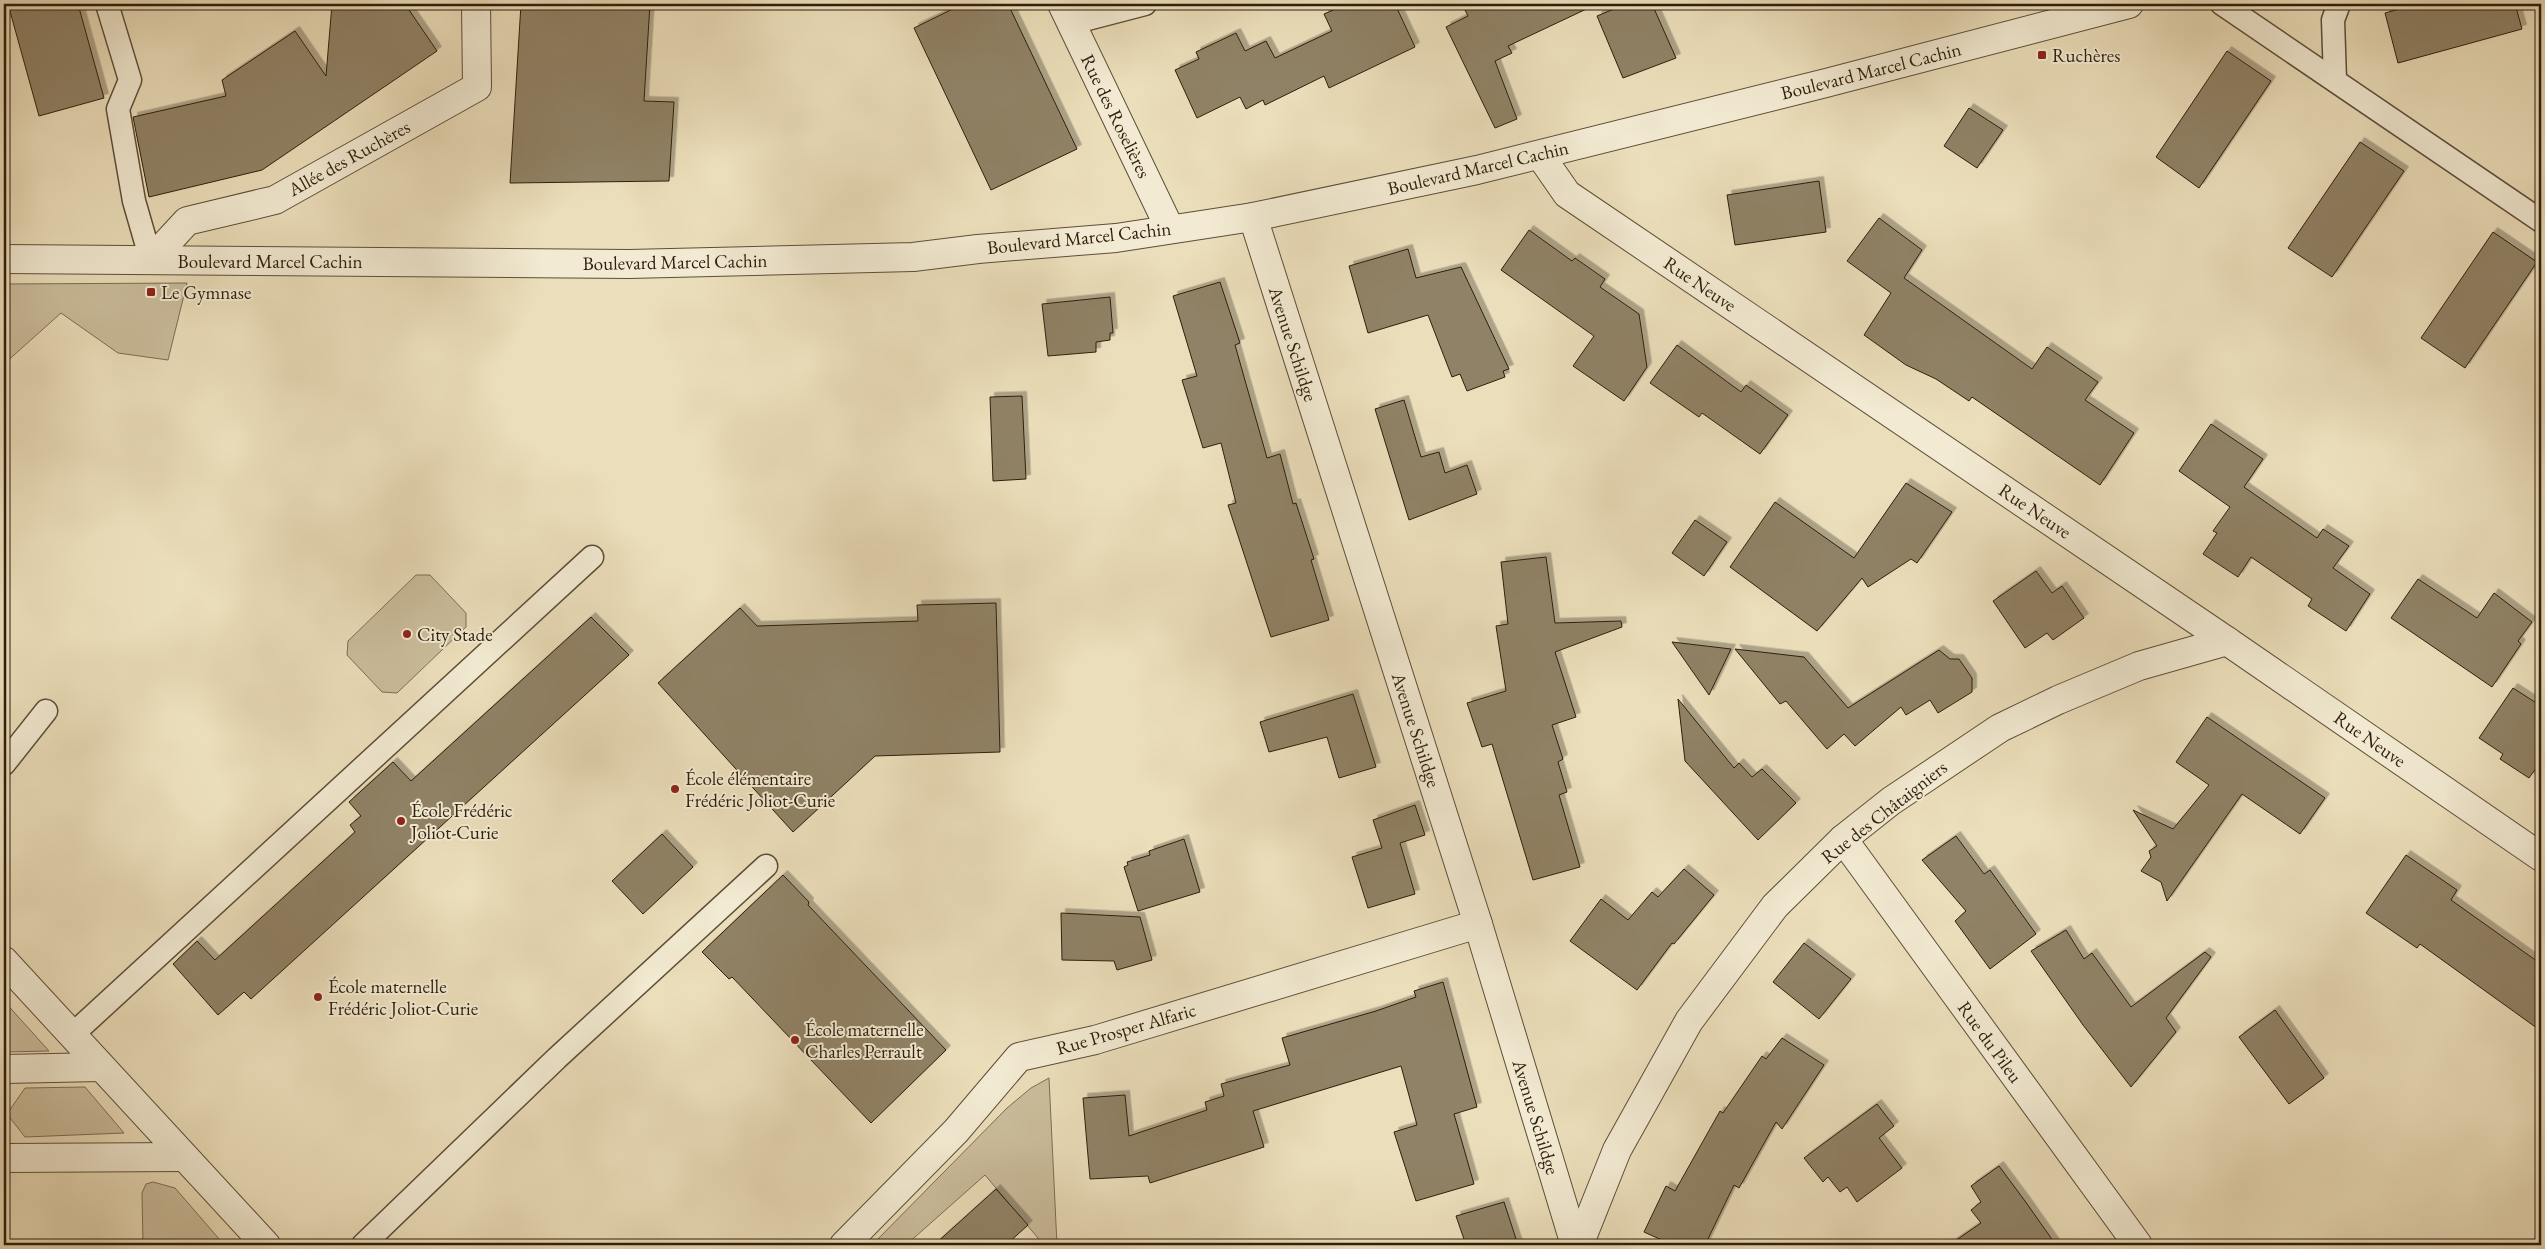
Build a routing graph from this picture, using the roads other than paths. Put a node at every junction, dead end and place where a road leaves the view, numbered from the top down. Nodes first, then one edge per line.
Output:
1 (107, 4) edge
2 (476, 4) edge
3 (1145, 4) edge
4 (2129, 4) edge
5 (2222, 4) edge
6 (2339, 4) edge
7 (1067, 14) edge
8 (2335, 80) junction
9 (1540, 155) junction
10 (1254, 217) junction
11 (2541, 221) edge
12 (1170, 229) junction
13 (4, 259) edge
14 (151, 260) junction
15 (592, 557) dead end
16 (2227, 641) junction
17 (46, 711) dead end
18 (4, 764) edge
19 (1842, 839) junction
20 (2541, 857) edge
21 (766, 866) dead end
22 (1478, 924) junction
23 (4, 961) edge
24 (72, 1035) junction
25 (101, 1067) junction
26 (4, 1069) edge
27 (184, 1157) junction
28 (4, 1158) edge
29 (266, 1245) edge
30 (363, 1245) edge
31 (844, 1245) edge
32 (1575, 1245) edge
33 (1579, 1245) edge
34 (2138, 1245) edge

1 - 14 lane
2 - 14 street, Allée des Ruchères
3 - 7 lane
4 - 9 street, Boulevard Marcel Cachin
5 - 8 lane
6 - 8 lane
7 - 12 street, Rue des Roselières
8 - 11 lane
9 - 10 street, Boulevard Marcel Cachin
9 - 16 street, Rue Neuve
10 - 12 street, Boulevard Marcel Cachin
10 - 22 street, Avenue Schildge
12 - 14 street, Boulevard Marcel Cachin
13 - 14 street, Boulevard Marcel Cachin
15 - 24 lane
16 - 19 street, Rue des Châtaigniers
16 - 20 street, Rue Neuve
17 - 18 lane
19 - 33 street, Rue des Châtaigniers
19 - 34 street, Rue du Pileu
21 - 30 lane
22 - 31 street, Rue Prosper Alfaric
22 - 32 street, Avenue Schildge
23 - 24 street
24 - 25 street
25 - 26 street
25 - 27 street
27 - 28 street
27 - 29 street

